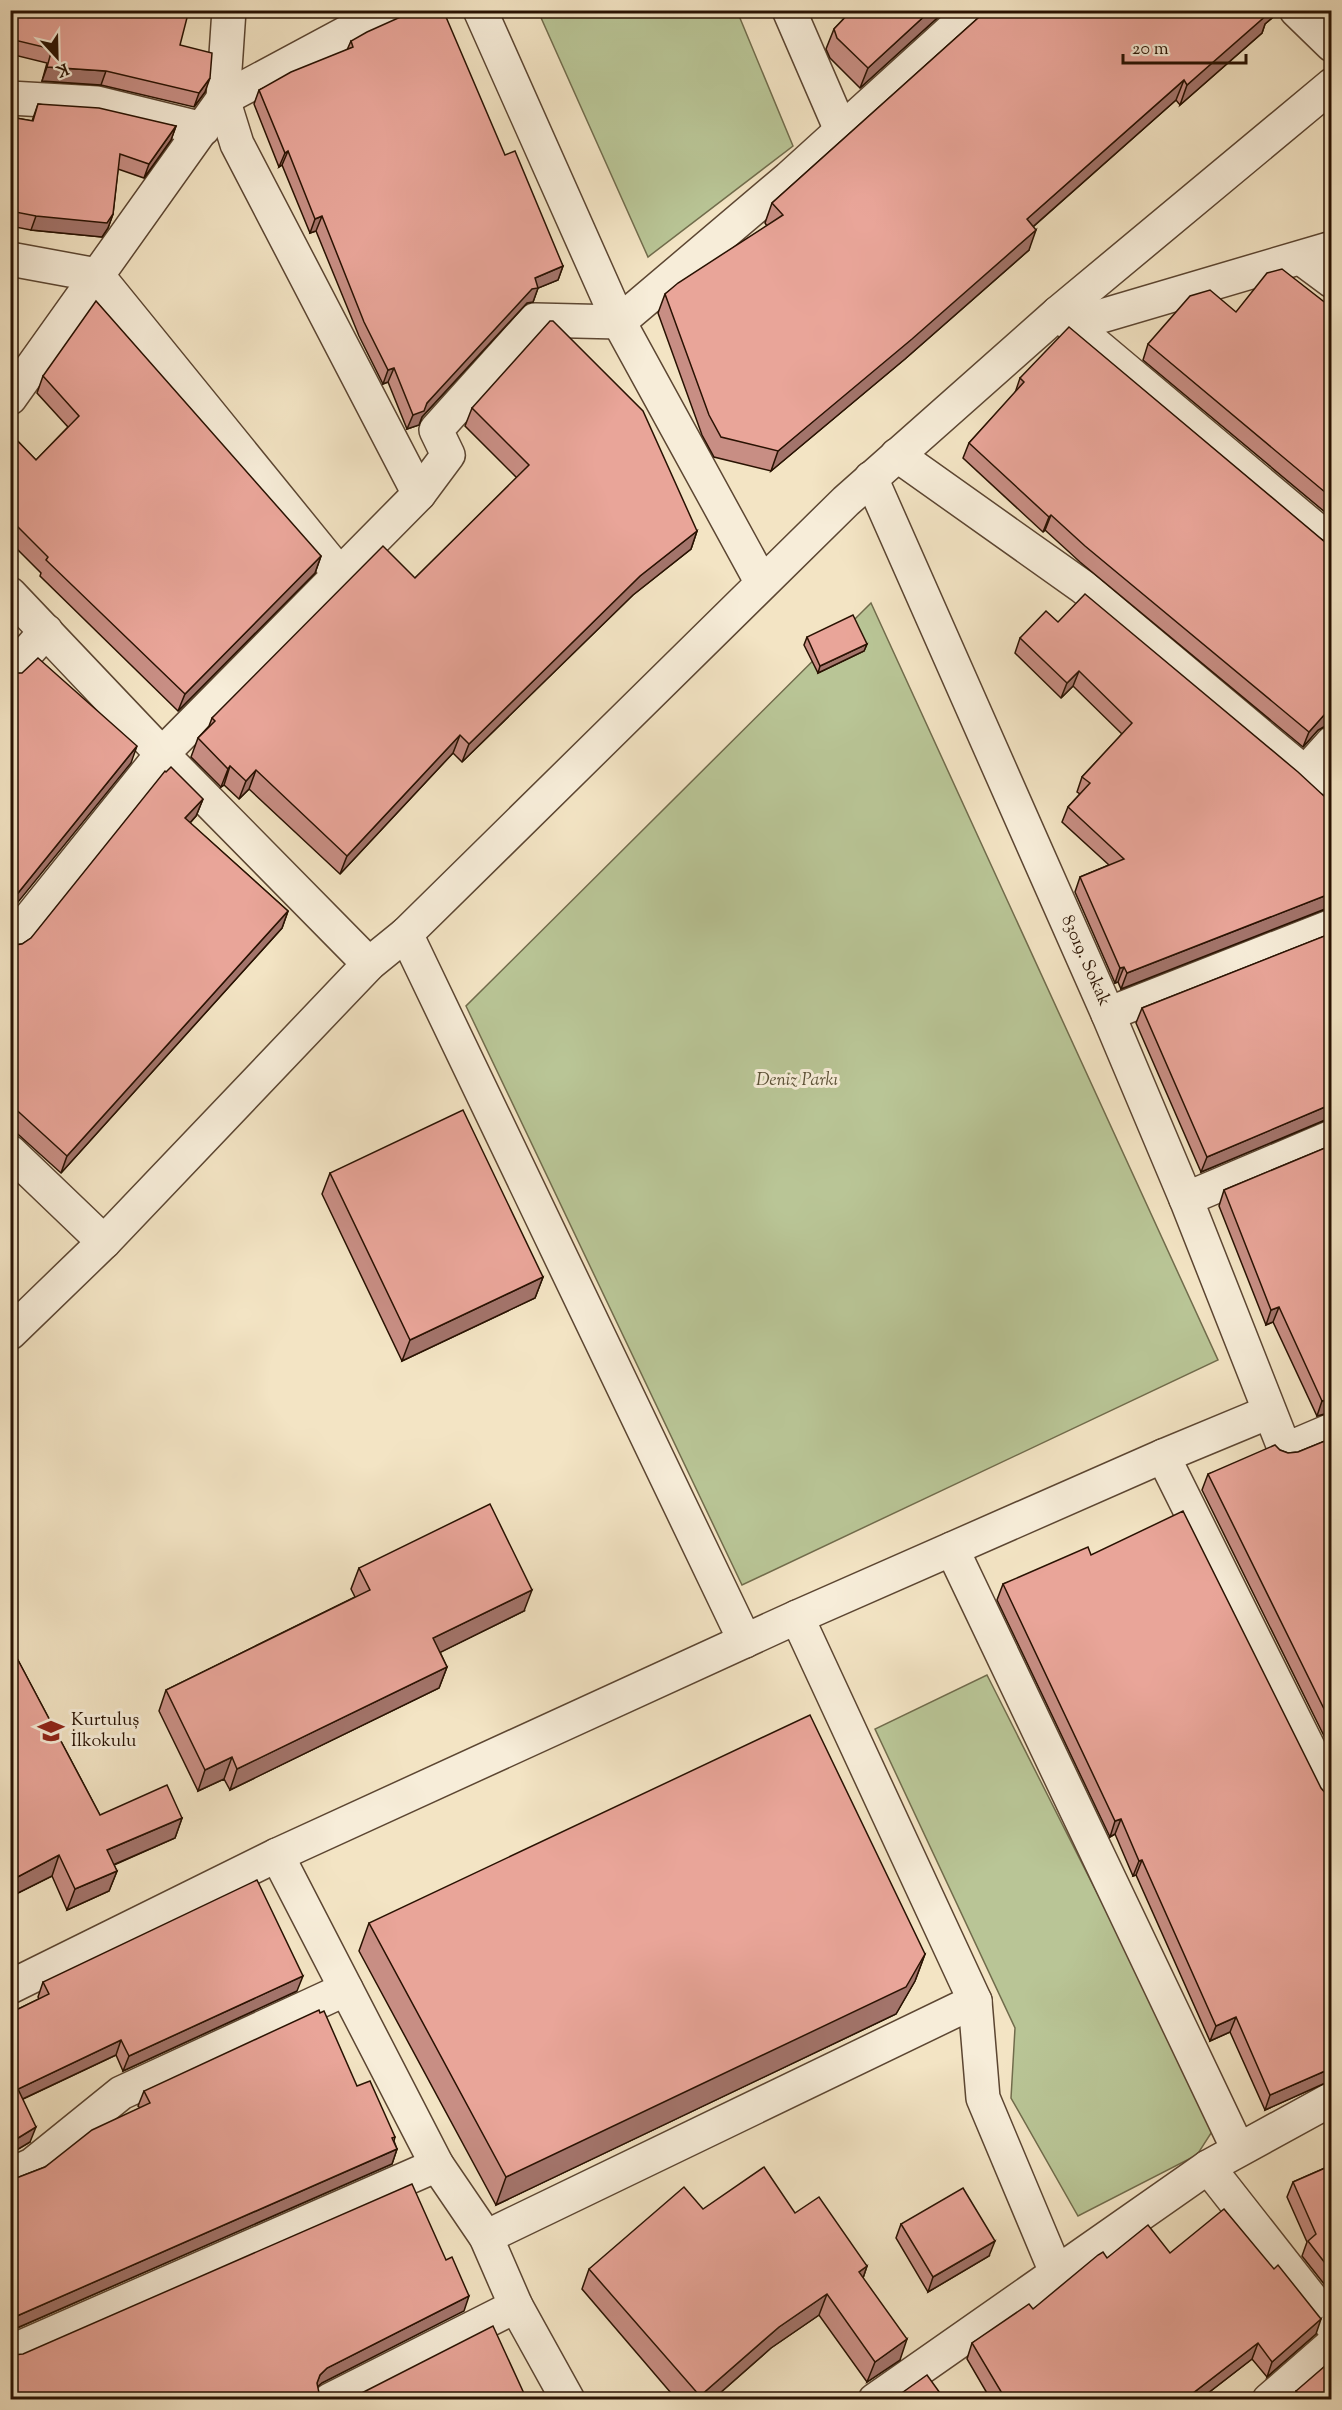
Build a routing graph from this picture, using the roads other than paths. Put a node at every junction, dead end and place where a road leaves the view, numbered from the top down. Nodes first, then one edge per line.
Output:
1 (229, 10) edge
2 (389, 10) edge
3 (480, 10) edge
4 (789, 10) edge
5 (974, 10) edge
6 (1296, 10) edge
7 (1332, 45) edge
8 (1332, 84) edge
9 (10, 98) edge
10 (223, 99) junction
11 (203, 129) junction
12 (841, 130) junction
13 (1332, 248) edge
14 (1301, 258) junction
15 (10, 259) edge
16 (97, 275) junction
17 (1332, 281) edge
18 (1064, 319) junction
19 (619, 322) junction
20 (10, 398) edge
21 (897, 455) junction
22 (871, 478) junction
23 (419, 494) junction
24 (1332, 543) edge
25 (339, 573) junction
26 (762, 584) junction
27 (10, 594) edge
28 (46, 631) junction
29 (10, 672) edge
30 (1332, 743) edge
31 (162, 754) junction
32 (1305, 773) junction
33 (1332, 799) edge
34 (1332, 926) edge
35 (405, 934) junction
36 (10, 943) edge
37 (369, 964) junction
38 (1108, 1014) junction
39 (1332, 1137) edge
40 (10, 1152) edge
41 (1186, 1199) junction
42 (104, 1242) junction
43 (10, 1333) edge
44 (1269, 1412) junction
45 (1332, 1430) edge
46 (1163, 1456) junction
47 (952, 1549) junction
48 (797, 1617) junction
49 (744, 1641) junction
50 (1332, 1795) edge
51 (277, 1856) junction
52 (10, 1987) edge
53 (346, 1989) junction
54 (975, 2001) junction
55 (1332, 2099) edge
56 (1238, 2149) junction
57 (437, 2165) junction
58 (1208, 2167) junction
59 (10, 2175) edge
60 (486, 2237) junction
61 (1056, 2272) junction
62 (516, 2306) junction
63 (1332, 2325) edge
64 (1332, 2345) edge
65 (10, 2352) edge
66 (330, 2400) edge
67 (568, 2400) edge
68 (875, 2400) edge
69 (1269, 2400) edge

1 - 10 street
2 - 10 street
3 - 19 street
4 - 12 street
5 - 12 street
6 - 7 street
8 - 18 street
9 - 11 street
10 - 11 street
10 - 23 street
11 - 16 street
12 - 19 street
13 - 14 street
14 - 17 street
14 - 18 street
15 - 16 street
16 - 20 street
16 - 25 street
18 - 21 street
18 - 24 street
19 - 23 street
19 - 26 street
21 - 22 street
21 - 32 street
22 - 26 street
22 - 38 street, 83019. Sokak
23 - 25 street
25 - 31 street
26 - 35 street
27 - 28 street
28 - 29 street
28 - 31 street
30 - 32 street
31 - 36 street
31 - 37 street
32 - 33 street
34 - 38 street
35 - 37 street
35 - 49 street
37 - 42 street
38 - 41 street, 83019. Sokak
39 - 41 street
40 - 42 street
41 - 44 street, 83019. Sokak
42 - 43 street
44 - 45 street, 83019. Sokak
44 - 46 street
46 - 47 street
46 - 50 street
47 - 48 street
47 - 56 street
48 - 49 street
48 - 54 street
49 - 51 street
51 - 52 street
51 - 53 street
53 - 57 street
53 - 59 street
54 - 60 street
54 - 61 street
55 - 56 street
56 - 58 street
57 - 60 street
57 - 65 street
58 - 61 street
58 - 63 street
60 - 62 street
61 - 68 street
62 - 66 street
62 - 67 street
64 - 69 street

